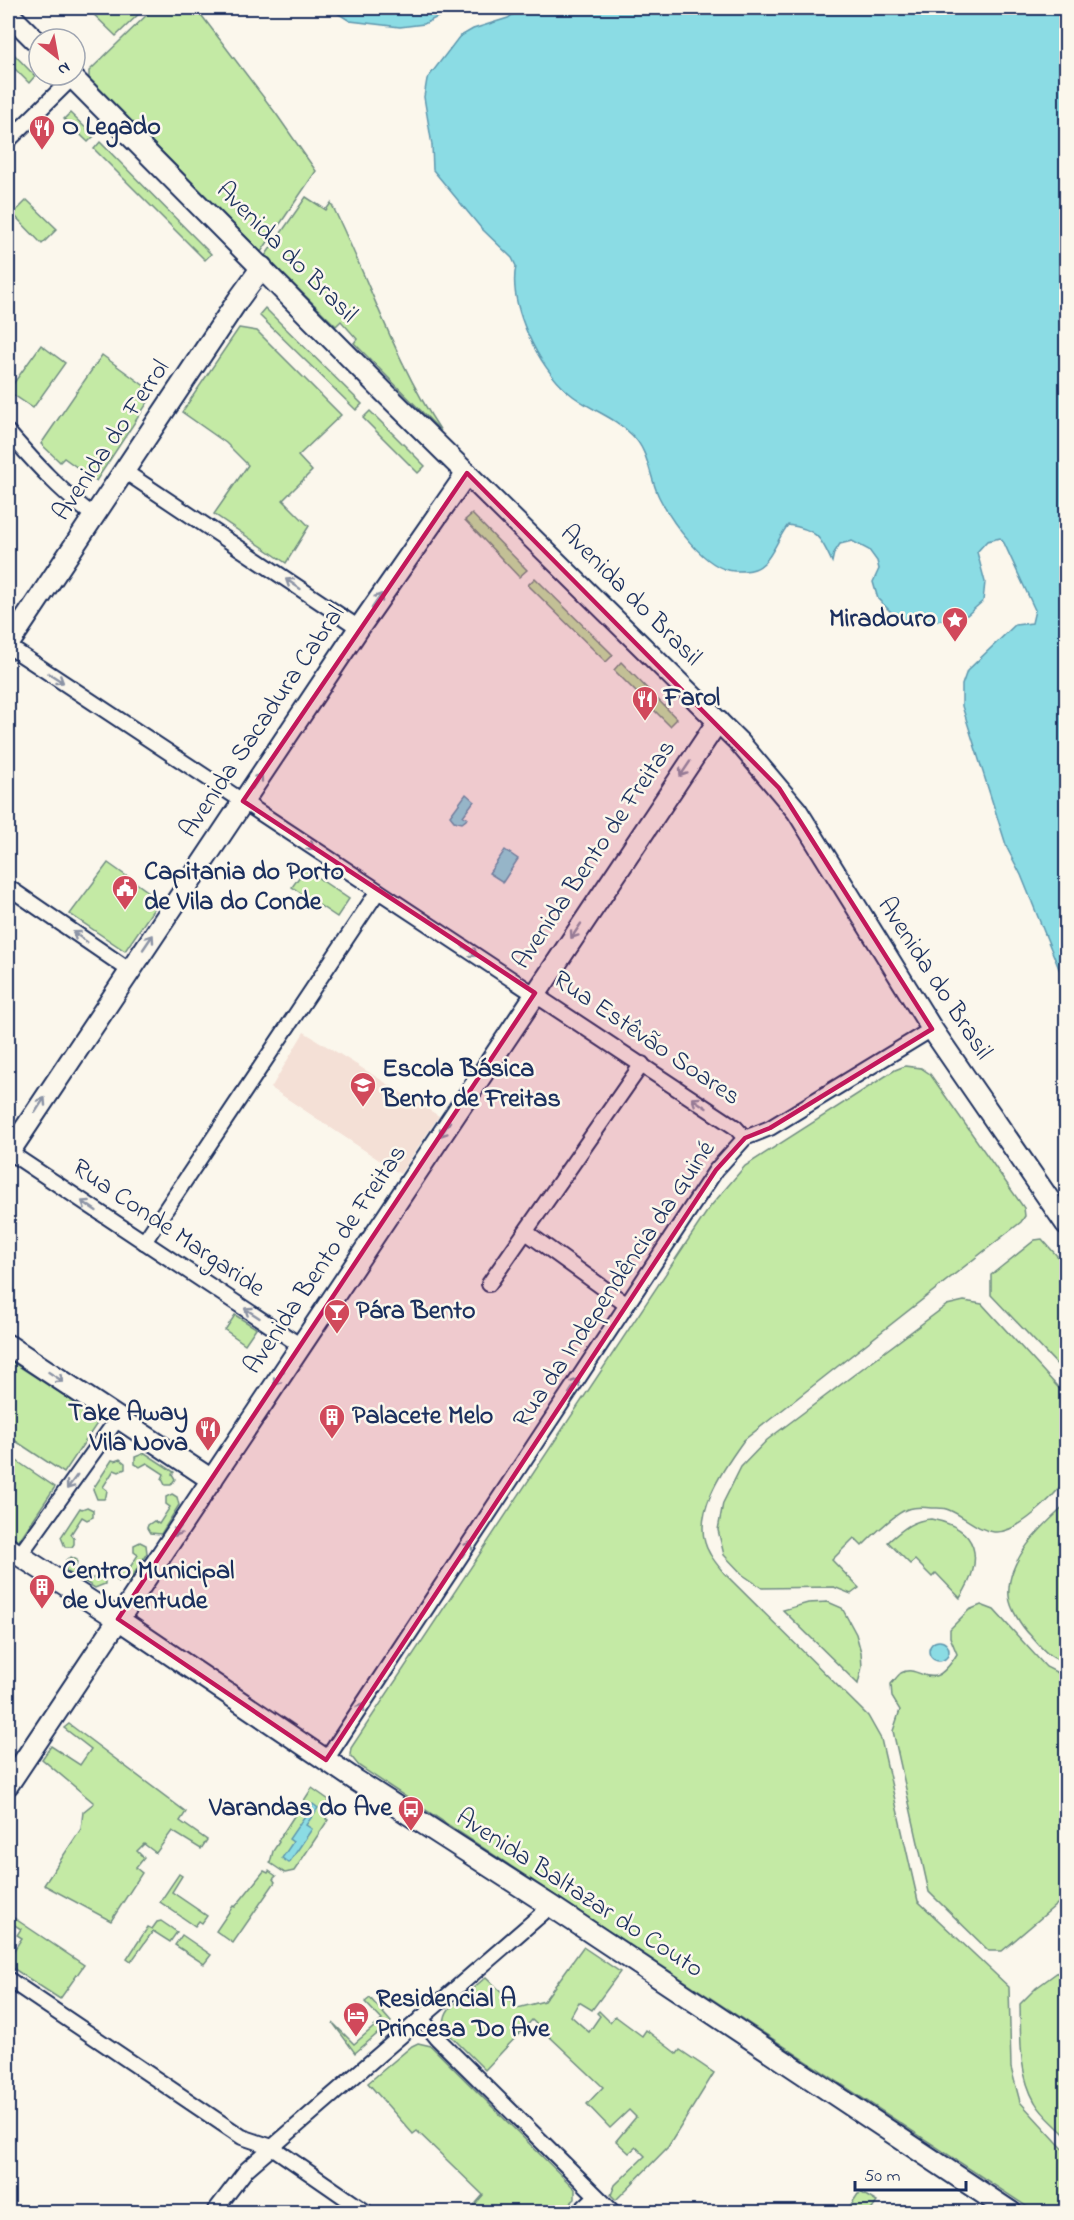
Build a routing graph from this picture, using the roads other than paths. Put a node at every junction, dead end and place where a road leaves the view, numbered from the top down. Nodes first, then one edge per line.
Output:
1 (8, 13) edge
2 (27, 32) edge
3 (61, 87) edge
4 (83, 87) edge
5 (8, 141) edge
6 (262, 267) junction
7 (8, 432) edge
8 (124, 471) junction
9 (467, 473) junction
10 (94, 516) junction
11 (359, 628) junction
12 (8, 646) edge
13 (718, 721) junction
14 (243, 801) junction
15 (8, 887) edge
16 (378, 891) junction
17 (129, 970) junction
18 (535, 993) junction
19 (932, 1029) junction
20 (642, 1064) junction
21 (745, 1138) junction
22 (8, 1153) edge
23 (1066, 1224) edge
24 (526, 1232) junction
25 (144, 1242) junction
26 (489, 1284) dead end
27 (627, 1305) junction
28 (8, 1345) edge
29 (301, 1346) junction
30 (118, 1418) junction
31 (212, 1480) junction
32 (13, 1552) edge
33 (118, 1619) junction
34 (326, 1760) junction
35 (8, 1785) edge
36 (551, 1906) junction
37 (8, 1978) edge
38 (421, 2018) junction
39 (272, 2147) junction
40 (596, 2196) junction
41 (360, 2211) edge
42 (1007, 2211) edge
43 (213, 2212) edge
44 (579, 2212) edge
45 (613, 2212) edge

1 - 2 street
3 - 5 street
4 - 6 street, Avenida do Brasil
6 - 8 street, Avenida do Ferrol
6 - 9 street, Avenida do Brasil
7 - 10 street
8 - 10 street, Avenida do Ferrol
11 -> 8 street
11 -> 9 street, Avenida Sacadura Cabral
9 - 13 street, Avenida do Brasil
10 - 12 street, Avenida do Ferrol
14 -> 11 street, Avenida Sacadura Cabral
12 -> 14 street, Rua Estêvão Soares
13 -> 18 street, Avenida Bento de Freitas
13 - 19 street, Avenida do Brasil
14 -> 16 street, Rua Estêvão Soares
17 -> 14 street, Avenida Sacadura Cabral
17 -> 15 street
16 -> 18 street, Rua Estêvão Soares
16 - 25 street
22 -> 17 street, Avenida Sacadura Cabral
18 - 20 street, Rua Estêvão Soares
18 -> 29 street, Avenida Bento de Freitas
19 - 21 street, Rua da Independência da Guiné
19 - 23 street, Avenida do Brasil
21 -> 20 street, Rua Estêvão Soares
20 - 24 street
21 - 27 street, Rua da Independência da Guiné
25 -> 22 street, Rua Conde Margaride
24 - 26 street
24 - 27 street
29 -> 25 street, Rua Conde Margaride
34 -> 27 street, Rua da Independência da Guiné
28 -> 30 street
29 -> 31 street, Avenida Bento de Freitas
30 - 31 street
30 -> 32 street
31 -> 33 street, Avenida Bento de Freitas
32 - 33 street, Avenida Baltazar do Couto
33 - 34 street, Avenida Baltazar do Couto
33 - 35 street, Avenida Bento de Freitas
34 - 36 street, Avenida Baltazar do Couto
36 - 38 street
36 - 42 street, Avenida Baltazar do Couto
37 - 39 street
38 - 39 street
38 - 40 street
39 - 41 street
39 - 43 street
40 - 44 street
40 - 45 street

